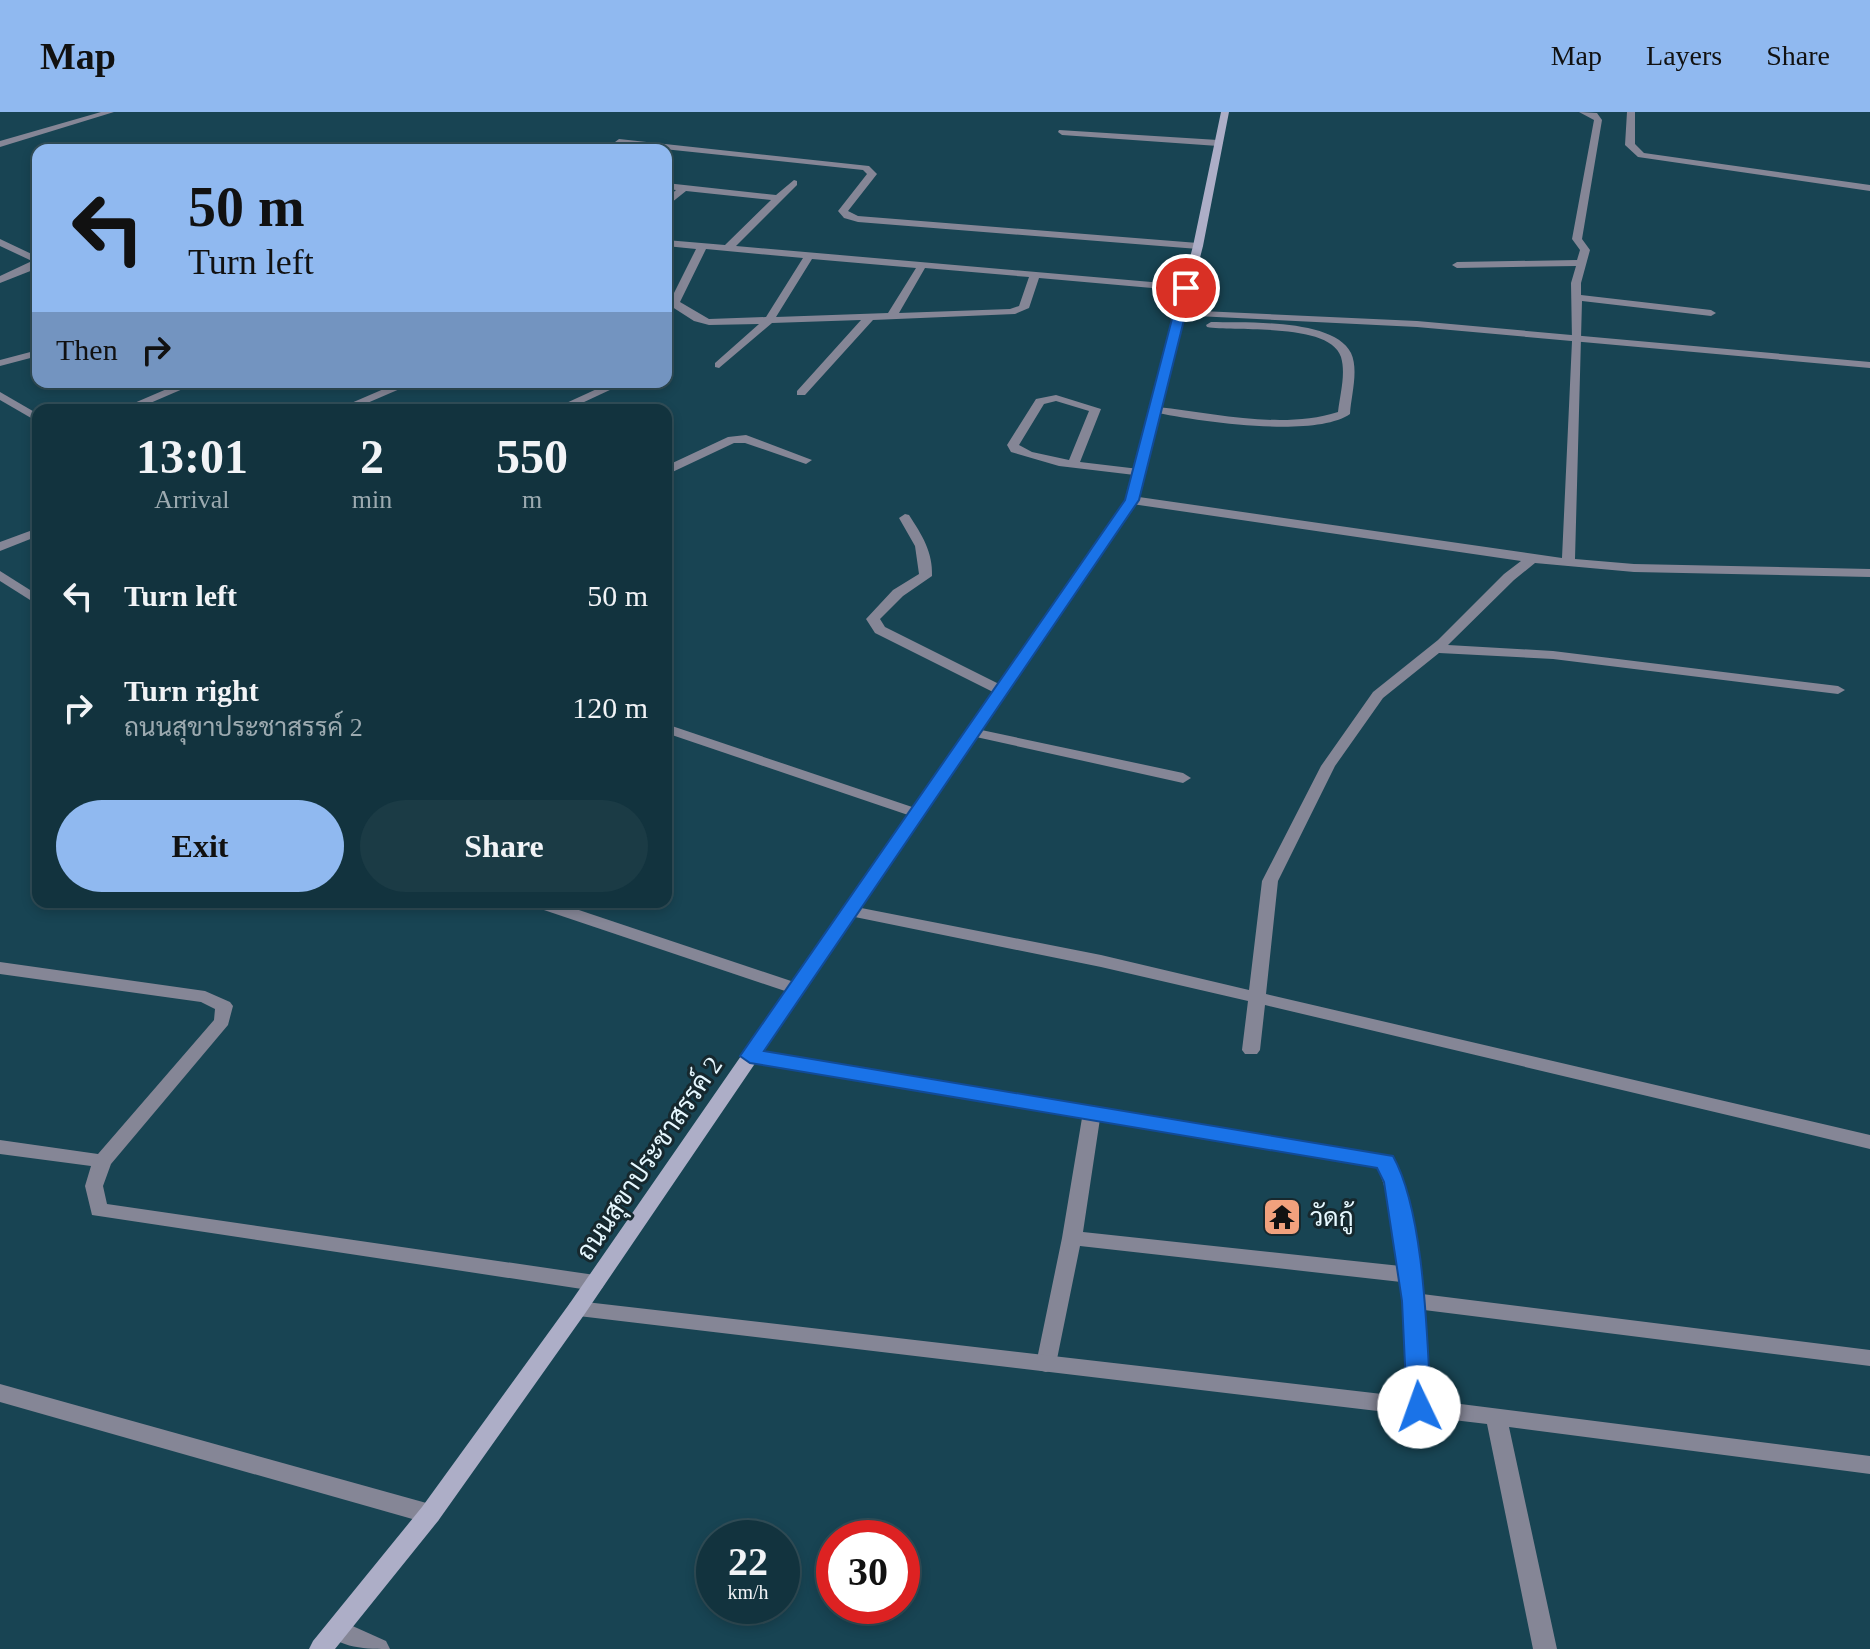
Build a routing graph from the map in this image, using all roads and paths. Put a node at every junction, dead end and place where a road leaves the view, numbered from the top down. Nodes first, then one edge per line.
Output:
1 (110, 112) edge
2 (1225, 112) edge
3 (1583, 112) edge
4 (1631, 112) edge
5 (1062, 132) dead end
6 (619, 142) dead end
7 (1218, 143) junction
8 (0, 144) edge
9 (638, 144) edge
10 (672, 148) edge
11 (794, 183) dead end
12 (672, 187) edge
13 (684, 188) junction
14 (1870, 188) edge
15 (776, 198) junction
16 (672, 199) edge
17 (0, 242) edge
18 (672, 243) edge
19 (703, 245) junction
20 (1198, 246) junction
21 (729, 247) junction
22 (810, 254) junction
23 (32, 258) edge
24 (1581, 263) junction
25 (923, 264) junction
26 (1457, 265) dead end
27 (32, 267) edge
28 (1035, 274) junction
29 (0, 280) edge
30 (1186, 288) junction
31 (1576, 297) junction
32 (672, 298) edge
33 (672, 302) edge
34 (1711, 313) dead end
35 (871, 315) junction
36 (892, 315) junction
37 (1179, 318) junction
38 (769, 320) junction
39 (1577, 341) junction
40 (32, 355) edge
41 (0, 363) edge
42 (719, 365) dead end
43 (1870, 365) edge
44 (178, 388) edge
45 (395, 388) edge
46 (607, 388) edge
47 (801, 393) dead end
48 (0, 395) edge
49 (139, 404) edge
50 (356, 404) edge
51 (571, 404) edge
52 (1157, 410) junction
53 (32, 415) edge
54 (806, 460) dead end
55 (1074, 462) junction
56 (672, 468) edge
57 (1139, 473) junction
58 (1132, 500) junction
59 (905, 518) dead end
60 (32, 534) edge
61 (0, 547) edge
62 (1532, 559) junction
63 (1568, 561) junction
64 (1870, 573) edge
65 (0, 575) edge
66 (32, 597) edge
67 (1437, 649) junction
68 (1000, 690) junction
69 (1838, 690) dead end
70 (672, 730) edge
71 (972, 732) junction
72 (1183, 778) dead end
73 (916, 813) junction
74 (556, 908) edge
75 (851, 911) junction
76 (0, 968) edge
77 (797, 989) junction
78 (1257, 999) junction
79 (1251, 1050) dead end
80 (750, 1056) junction
81 (1092, 1112) junction
82 (1870, 1142) edge
83 (0, 1147) edge
84 (102, 1161) junction
85 (1072, 1238) junction
86 (1410, 1275) junction
87 (595, 1283) junction
88 (1413, 1301) junction
89 (577, 1309) junction
90 (1870, 1358) edge
91 (1046, 1364) junction
92 (0, 1393) edge
93 (1419, 1407) junction
94 (1496, 1418) junction
95 (1870, 1465) edge
96 (430, 1514) junction
97 (337, 1629) junction
98 (321, 1649) edge
99 (378, 1649) edge
100 (1545, 1649) edge

1 - 8 street
2 - 7 street, ถนนสุขาประชาสรรค์ 2
3 - 24 street
4 - 14 street
5 - 7 street
6 - 9 street
7 - 20 street, ถนนสุขาประชาสรรค์ 2
10 - 20 street
11 - 15 street
12 - 13 street
13 - 15 street
13 - 16 street
15 - 21 street
17 - 23 street
18 - 19 street
19 - 21 street
19 - 32 street
20 - 30 street, ถนนสุขาประชาสรรค์ 2
21 - 22 street
22 - 25 street
22 - 38 street
24 - 26 street
24 - 31 street
25 - 28 street
25 - 36 street
27 - 29 street
28 - 30 street
28 - 36 street
30 - 37 street, ถนนสุขาประชาสรรค์ 2
31 - 34 street
31 - 39 street
33 - 38 street
35 - 36 street
35 - 38 street
35 - 47 street
37 - 39 street
37 - 52 street, ถนนสุขาประชาสรรค์ 2
37 - 52 street
38 - 42 street
39 - 43 street
39 - 63 street
40 - 41 street
44 - 49 street
45 - 50 street
46 - 51 street
48 - 53 street
52 - 57 street, ถนนสุขาประชาสรรค์ 2
54 - 56 street
55 - 55 street
55 - 57 street
57 - 58 street, ถนนสุขาประชาสรรค์ 2
58 - 62 street
58 - 68 street, ถนนสุขาประชาสรรค์ 2
59 - 68 street
60 - 61 street
62 - 63 street
62 - 67 street
63 - 64 street
65 - 66 street
67 - 69 street
67 - 78 street
68 - 71 street, ถนนสุขาประชาสรรค์ 2
70 - 73 street
71 - 72 street
71 - 73 street, ถนนสุขาประชาสรรค์ 2
73 - 75 street, ถนนสุขาประชาสรรค์ 2
74 - 77 street
75 - 77 street, ถนนสุขาประชาสรรค์ 2
75 - 78 street
76 - 84 street
77 - 80 street, ถนนสุขาประชาสรรค์ 2
78 - 79 street
78 - 82 street
80 - 81 street
80 - 87 street, ถนนสุขาประชาสรรค์ 2
81 - 85 street
81 - 86 street
83 - 84 street
84 - 87 street
85 - 86 street
85 - 91 street
86 - 88 street
87 - 89 street, ถนนสุขาประชาสรรค์ 2
88 - 90 street
88 - 93 street
89 - 91 street
89 - 96 street, ถนนสุขาประชาสรรค์ 2
91 - 93 street
92 - 96 street
93 - 94 street
94 - 95 street
94 - 100 street
96 - 97 street, ถนนสุขาประชาสรรค์ 2
97 - 98 street, ถนนสุขาประชาสรรค์ 2
97 - 99 street

